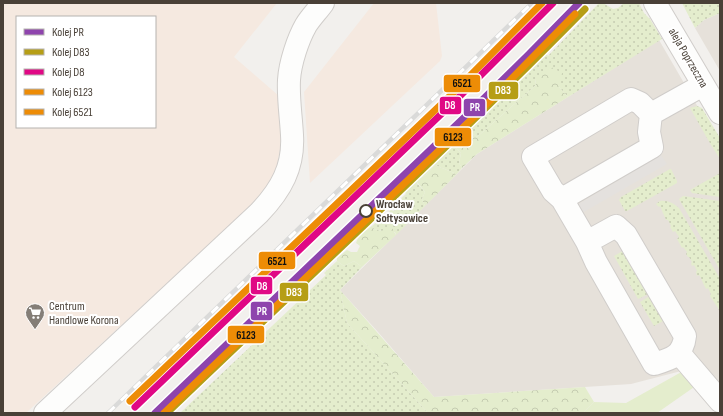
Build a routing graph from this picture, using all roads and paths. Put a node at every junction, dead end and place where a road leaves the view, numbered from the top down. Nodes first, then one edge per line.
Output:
1 (323, 3) edge
2 (655, 3) edge
3 (704, 86) junction
4 (720, 113) edge
5 (651, 114) junction
6 (562, 199) junction
7 (587, 242) junction
8 (679, 353) junction
9 (720, 401) edge
10 (46, 413) edge

1 - 10 street
2 - 3 street, aleja Poprzeczna
3 - 4 street, aleja Poprzeczna
3 - 5 street
5 - 6 street
5 - 6 street
6 - 7 street
7 - 8 street
7 - 8 street
8 - 9 street

